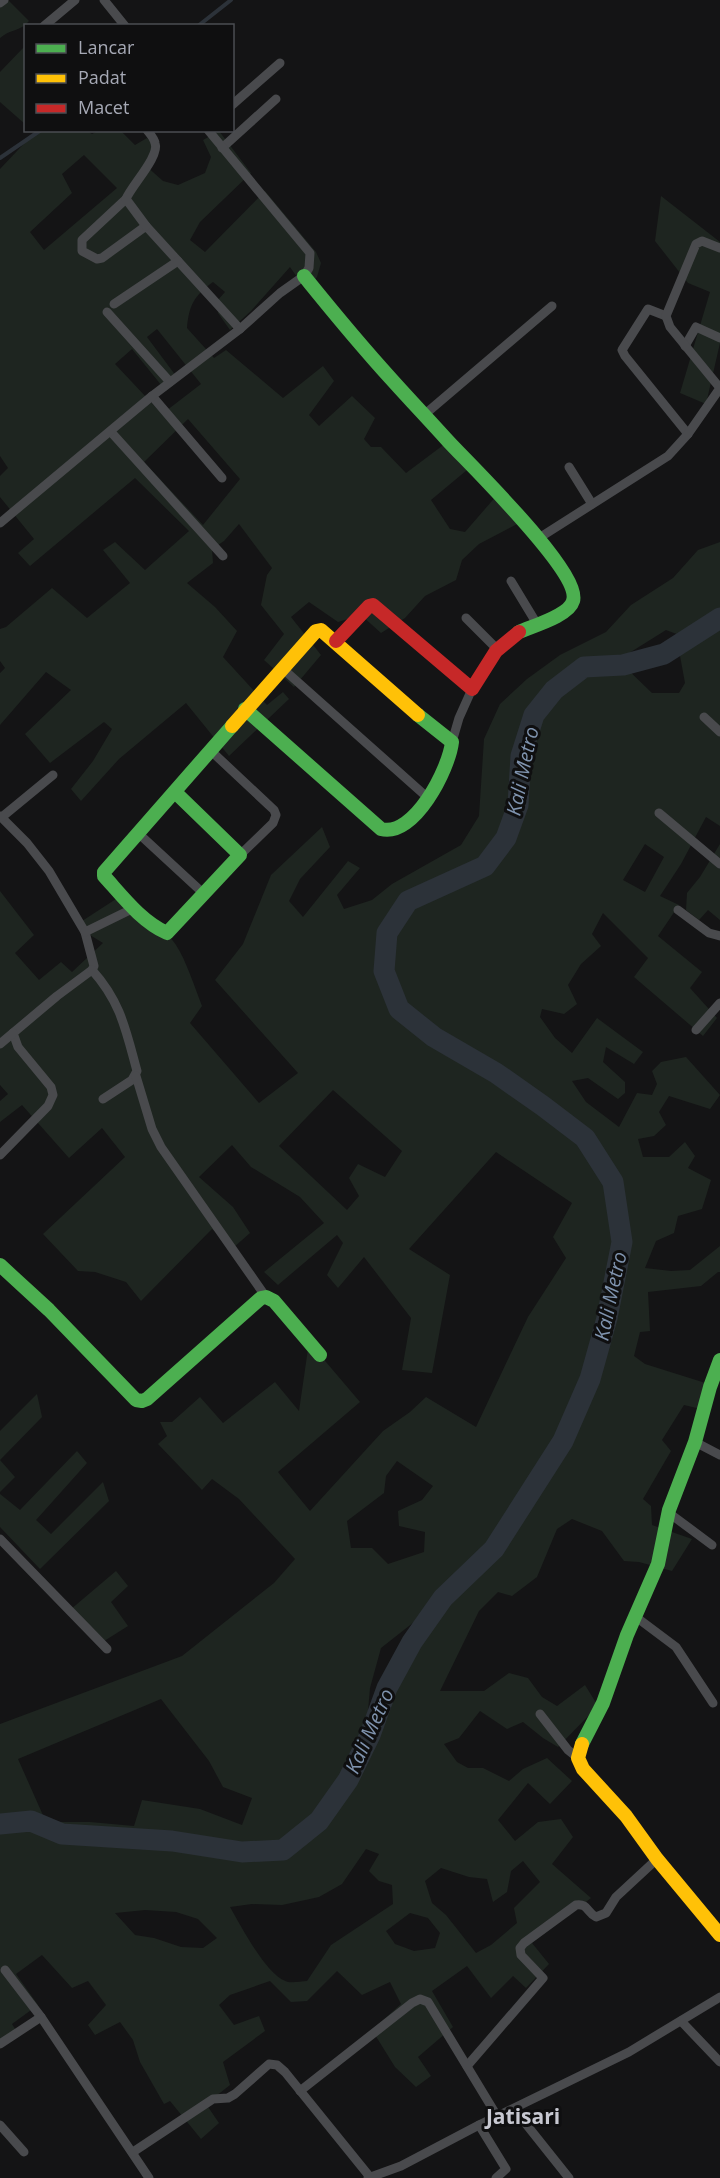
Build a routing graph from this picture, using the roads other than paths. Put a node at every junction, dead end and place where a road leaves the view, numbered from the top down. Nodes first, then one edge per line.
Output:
1 (4, 0) edge
2 (75, 0) edge
3 (104, 0) edge
4 (0, 3) edge
5 (46, 24) edge
6 (123, 24) edge
7 (280, 63) dead end
8 (276, 99) dead end
9 (234, 103) edge
10 (148, 132) edge
11 (210, 132) edge
12 (222, 148) junction
13 (126, 199) junction
14 (146, 226) junction
15 (720, 248) edge
16 (178, 261) junction
17 (304, 276) junction
18 (552, 306) dead end
19 (666, 316) junction
20 (240, 329) junction
21 (720, 338) edge
22 (685, 346) junction
23 (170, 382) junction
24 (152, 396) junction
25 (424, 415) junction
26 (111, 432) junction
27 (688, 434) junction
28 (570, 467) dead end
29 (222, 478) dead end
30 (592, 504) junction
31 (0, 523) edge
32 (539, 538) junction
33 (223, 556) dead end
34 (511, 581) dead end
35 (466, 618) dead end
36 (537, 624) junction
37 (336, 641) junction
38 (497, 649) junction
39 (282, 668) junction
40 (472, 689) junction
41 (245, 709) junction
42 (704, 717) dead end
43 (720, 732) edge
44 (453, 742) junction
45 (210, 750) junction
46 (53, 775) dead end
47 (175, 792) junction
48 (428, 798) junction
49 (659, 813) dead end
50 (1, 816) edge
51 (138, 833) junction
52 (240, 855) junction
53 (720, 864) edge
54 (203, 893) junction
55 (134, 908) junction
56 (678, 910) dead end
57 (85, 933) junction
58 (720, 936) edge
59 (92, 970) junction
60 (720, 1003) edge
61 (696, 1030) dead end
62 (13, 1033) junction
63 (0, 1044) edge
64 (136, 1076) junction
65 (103, 1099) dead end
66 (0, 1155) edge
67 (0, 1265) edge
68 (266, 1297) junction
69 (320, 1355) dead end
70 (720, 1360) edge
71 (715, 1389) edge
72 (694, 1442) junction
73 (720, 1455) edge
74 (669, 1513) junction
75 (0, 1539) edge
76 (712, 1545) dead end
77 (636, 1617) junction
78 (107, 1648) dead end
79 (713, 1703) dead end
80 (540, 1714) dead end
81 (578, 1758) junction
82 (660, 1862) junction
83 (720, 1935) edge
84 (5, 1970) dead end
85 (720, 1997) edge
86 (42, 2018) junction
87 (681, 2021) junction
88 (0, 2044) edge
89 (720, 2062) edge
90 (468, 2068) junction
91 (300, 2091) junction
92 (514, 2109) junction
93 (497, 2116) junction
94 (0, 2125) edge
95 (479, 2125) junction
96 (24, 2152) dead end
97 (133, 2152) junction
98 (506, 2169) junction
99 (149, 2178) edge
100 (369, 2178) edge
101 (496, 2178) edge
102 (513, 2178) edge
103 (569, 2178) edge

1 - 4 street
2 - 5 street
3 - 6 street
7 - 9 street
8 - 12 street
10 - 13 street
11 - 12 street
12 - 17 street
13 - 14 street
13 - 14 street
14 - 16 street
15 - 19 street
16 - 20 street
16 - 23 street
17 - 20 street
17 - 25 street
18 - 25 street
19 - 22 street
19 - 27 street
20 - 23 street
21 - 22 street
22 - 27 street
23 - 24 street
24 - 26 street
24 - 29 street
25 - 32 street
26 - 31 street
26 - 33 street
27 - 30 street
28 - 30 street
30 - 32 street
32 - 36 street
34 - 36 street
35 - 38 street
36 - 38 street
37 - 39 street
37 - 40 street
37 - 44 street
38 - 40 street
39 - 41 street
39 - 48 street
40 - 44 street
41 - 45 street
41 - 48 street
42 - 43 street
44 - 48 street
45 - 47 street
45 - 52 street
46 - 50 street
47 - 51 street
47 - 52 street
49 - 53 street
50 - 57 street
51 - 54 street
51 - 55 street
52 - 54 street
54 - 55 street
55 - 57 street
56 - 58 street
57 - 59 street
59 - 62 street
59 - 64 street
60 - 61 street
62 - 63 street
62 - 66 street
64 - 65 street
64 - 68 street
67 - 68 street
68 - 69 street
70 - 71 street
71 - 72 street
72 - 73 street
72 - 74 street
74 - 76 street
74 - 77 street
75 - 78 street
77 - 79 street
77 - 81 street
80 - 81 street
81 - 82 street
82 - 83 street
82 - 90 street
84 - 86 street
85 - 87 street
86 - 88 street
86 - 97 street
87 - 89 street
87 - 92 street
90 - 91 street
90 - 93 street
91 - 97 street
91 - 100 street
92 - 93 street
92 - 103 street
93 - 95 street
94 - 96 street
95 - 98 street
95 - 100 street
97 - 99 street
98 - 101 street
98 - 102 street

